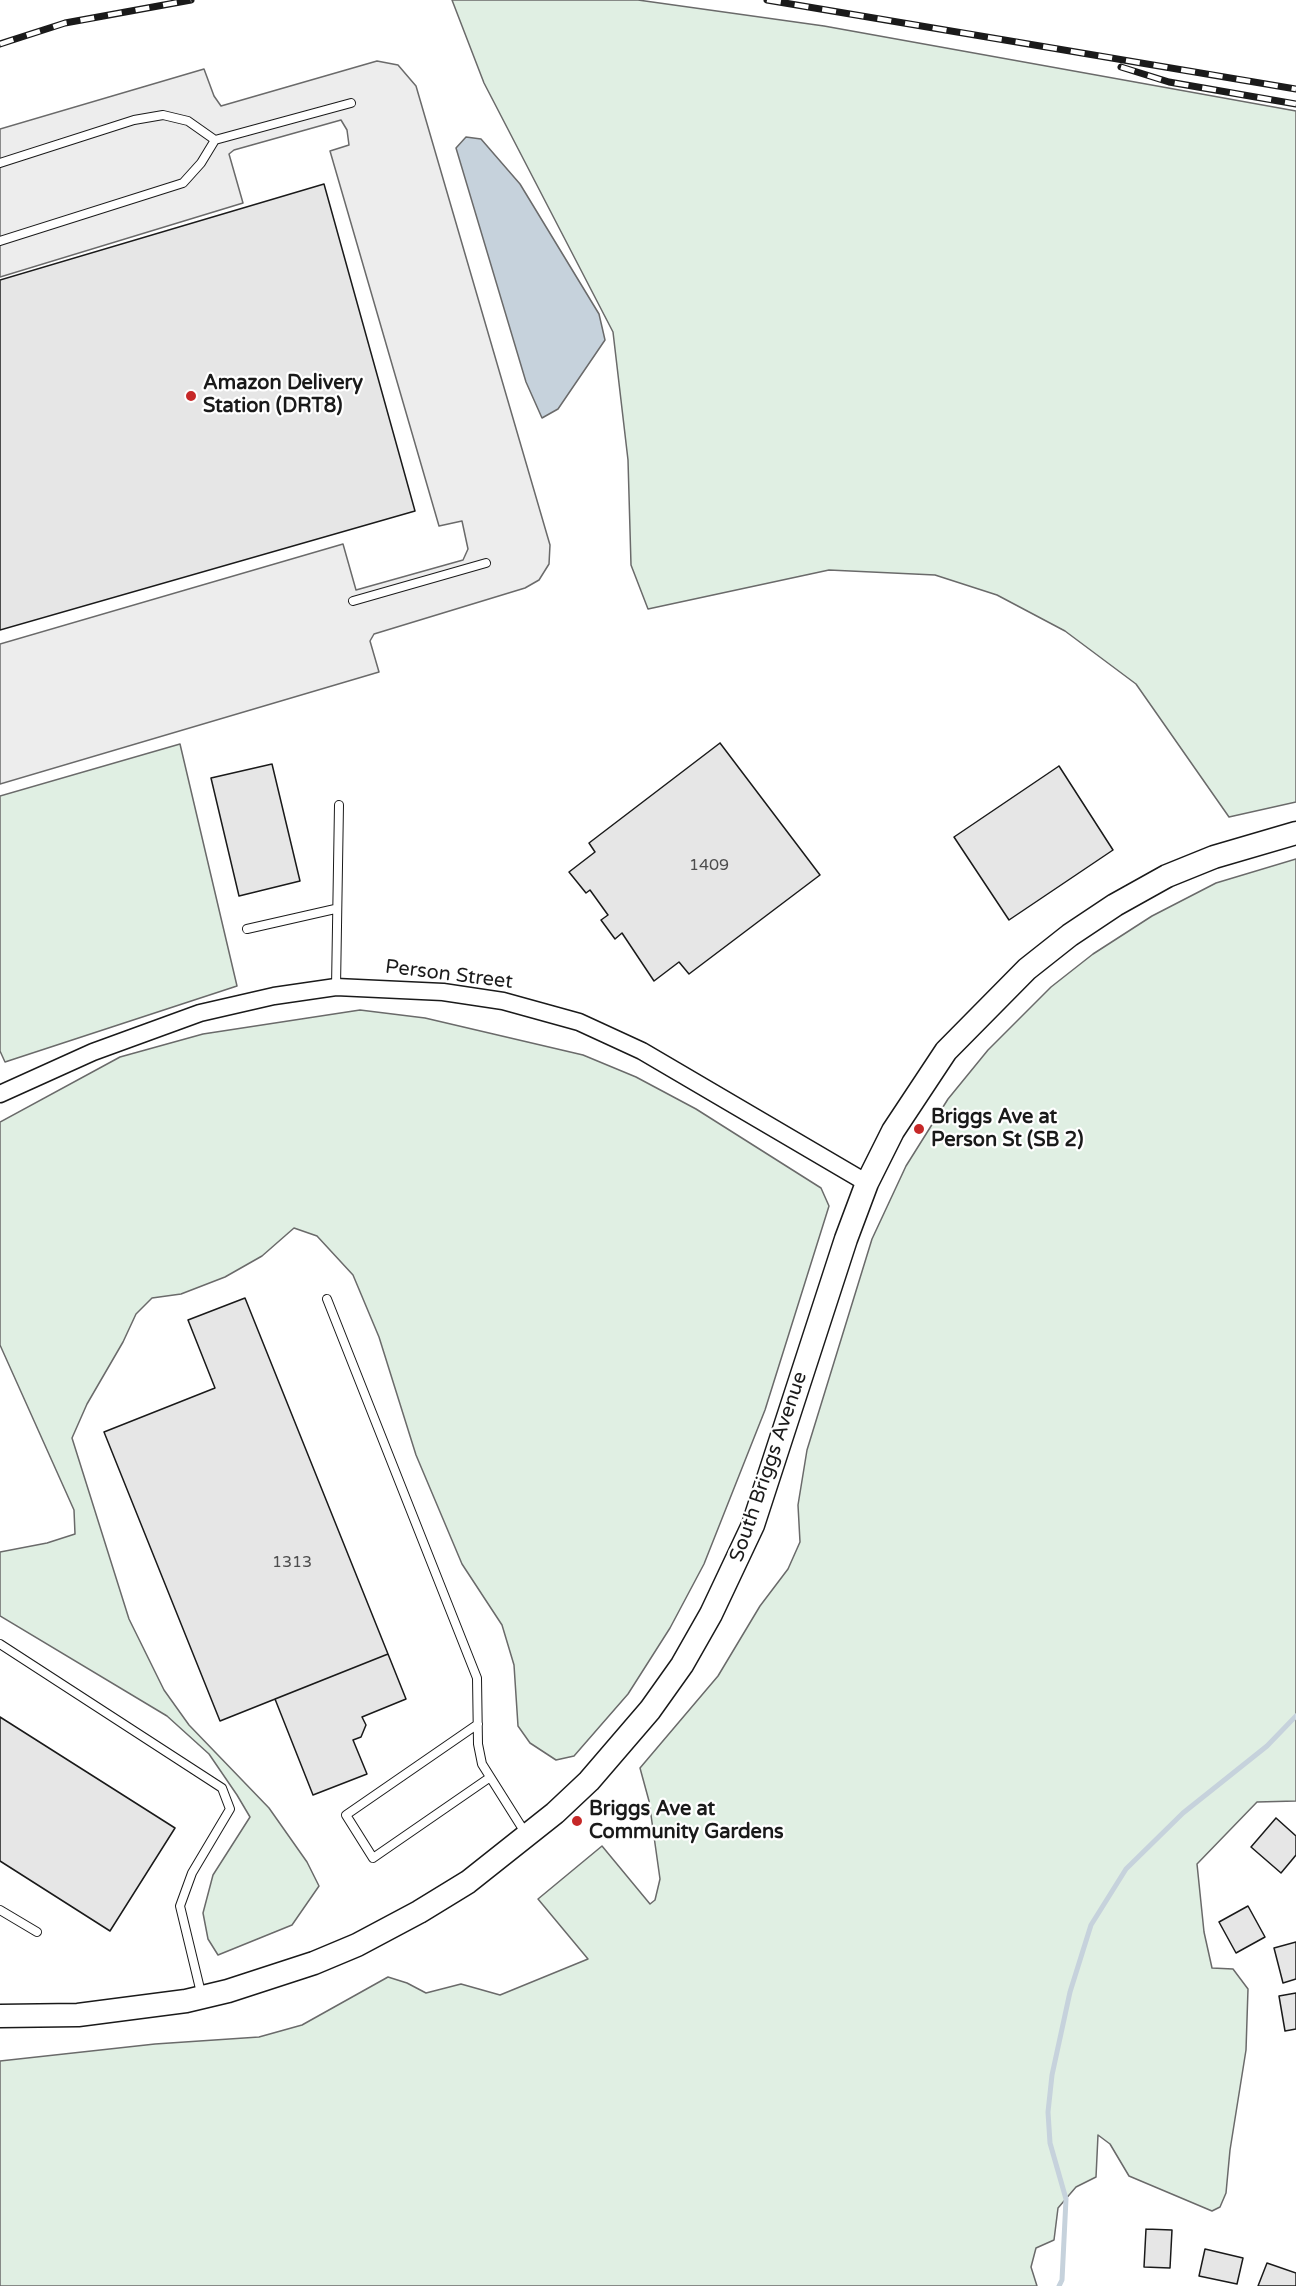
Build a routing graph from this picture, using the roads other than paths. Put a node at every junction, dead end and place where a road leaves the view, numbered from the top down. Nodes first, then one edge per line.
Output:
1 (351, 103) dead end
2 (215, 140) junction
3 (0, 163) edge
4 (0, 241) edge
5 (486, 563) dead end
6 (353, 601) dead end
7 (339, 805) dead end
8 (1296, 833) edge
9 (335, 909) junction
10 (247, 929) dead end
11 (336, 987) junction
12 (0, 1094) edge
13 (867, 1183) junction
14 (327, 1299) dead end
15 (0, 1644) edge
16 (478, 1724) junction
17 (489, 1778) junction
18 (528, 1837) junction
19 (0, 1910) edge
20 (37, 1932) dead end
21 (202, 1997) junction
22 (0, 2016) edge

1 - 2 lane
2 - 3 lane
2 - 4 lane
5 - 6 lane
7 - 9 lane
8 - 13 street, South Briggs Avenue
9 - 10 lane
9 - 11 lane
11 - 12 street, Person Street
11 - 13 street, Person Street
13 - 18 street, South Briggs Avenue
14 - 16 lane
15 - 21 lane
16 - 17 lane
16 - 17 lane
17 - 18 lane
18 - 21 street, South Briggs Avenue
19 - 20 lane
21 - 22 street, South Briggs Avenue

